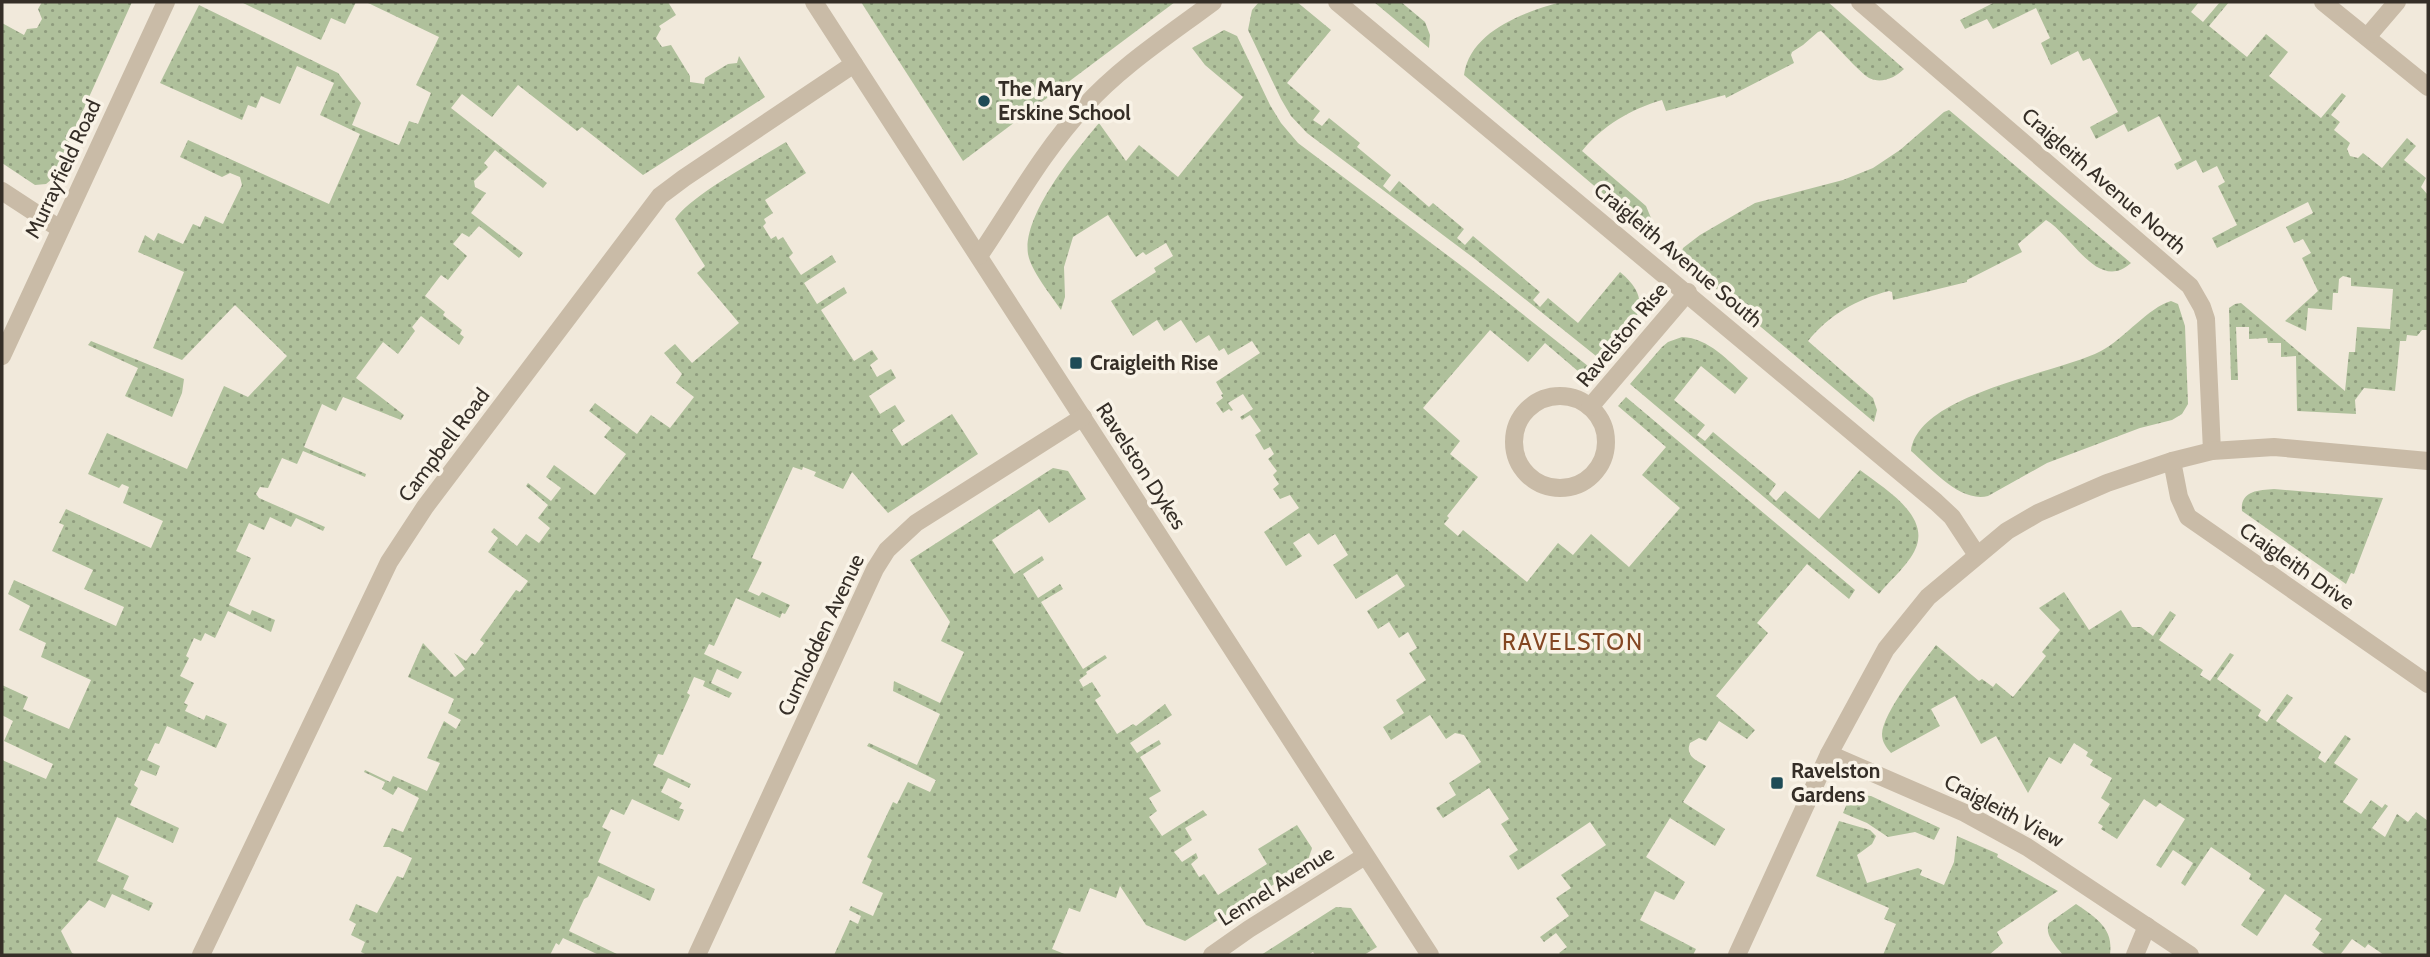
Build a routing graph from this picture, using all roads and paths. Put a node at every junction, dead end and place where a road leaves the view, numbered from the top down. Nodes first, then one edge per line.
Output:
1 (166, 2) edge
2 (814, 2) edge
3 (1213, 2) edge
4 (1337, 2) edge
5 (1860, 2) edge
6 (2323, 2) edge
7 (2396, 2) edge
8 (2367, 37) junction
9 (854, 64) junction
10 (2428, 87) edge
11 (2, 191) edge
12 (60, 229) junction
13 (979, 256) junction
14 (1688, 292) junction
15 (2, 356) edge
16 (1590, 407) junction
17 (1083, 417) junction
18 (2212, 451) junction
19 (2172, 461) junction
20 (2428, 461) edge
21 (1977, 555) junction
22 (2428, 684) edge
23 (1829, 754) junction
24 (1365, 856) junction
25 (2147, 926) junction
26 (201, 955) edge
27 (697, 955) edge
28 (1212, 955) edge
29 (1430, 955) edge
30 (1737, 955) edge
31 (2136, 955) edge
32 (2189, 955) edge

1 - 12 street, Murrayfield Road
2 - 9 street, Ravelston Dykes
3 - 13 street
4 - 14 street, Craigleith Avenue South
5 - 18 street, Craigleith Avenue North
6 - 8 street
7 - 8 street
8 - 10 street
9 - 13 street, Ravelston Dykes
9 - 26 street, Campbell Road
11 - 12 street
12 - 15 street, Murrayfield Road
13 - 17 street, Ravelston Dykes
14 - 16 street, Ravelston Rise
14 - 21 street, Craigleith Avenue South
16 - 16 street, Ravelston Rise
17 - 24 street, Ravelston Dykes
17 - 27 street, Cumlodden Avenue
18 - 19 street
18 - 20 street
19 - 21 street
19 - 22 street, Craigleith Drive
21 - 23 street
23 - 25 street, Craigleith View
23 - 30 street
24 - 28 street, Lennel Avenue
24 - 29 street, Ravelston Dykes
25 - 31 street
25 - 32 street, Craigleith View

